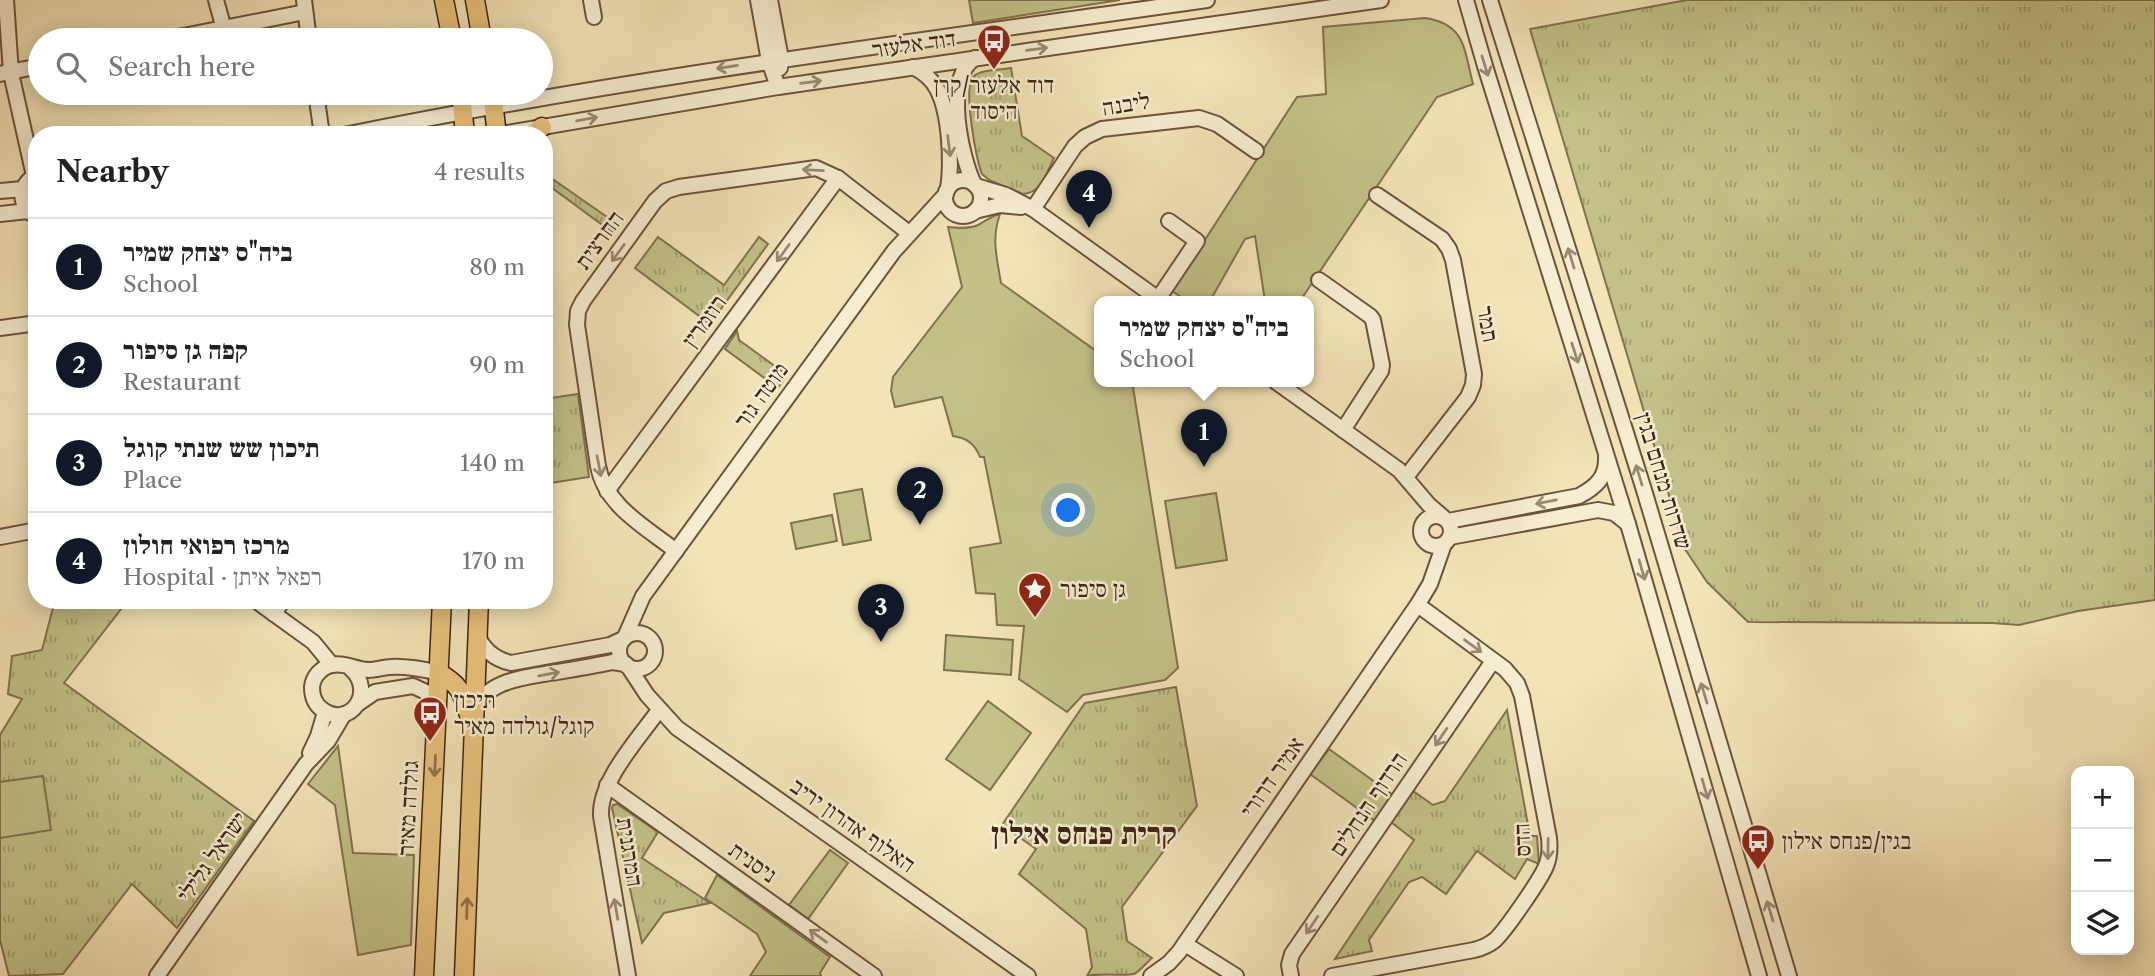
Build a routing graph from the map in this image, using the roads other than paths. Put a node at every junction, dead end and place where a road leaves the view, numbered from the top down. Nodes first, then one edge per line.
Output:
1 (6, 0) edge
2 (216, 0) edge
3 (444, 0) edge
4 (475, 0) edge
5 (591, 0) edge
6 (758, 0) edge
7 (770, 0) edge
8 (1207, 0) edge
9 (1381, 0) edge
10 (1451, 0) edge
11 (1490, 0) edge
12 (1467, 5) edge
13 (305, 6) edge
14 (594, 17) dead end
15 (224, 28) edge
16 (243, 28) edge
17 (308, 28) edge
18 (450, 28) edge
19 (480, 28) edge
20 (975, 58) junction
21 (775, 60) junction
22 (913, 67) junction
23 (28, 68) edge
24 (5, 73) edge
25 (778, 87) junction
26 (553, 91) edge
27 (318, 105) edge
28 (452, 105) edge
29 (463, 105) edge
30 (494, 105) edge
31 (321, 126) edge
32 (376, 126) edge
33 (464, 126) edge
34 (496, 126) edge
35 (553, 128) edge
36 (28, 149) edge
37 (1256, 151) dead end
38 (838, 178) junction
39 (28, 181) edge
40 (975, 185) junction
41 (23, 189) junction
42 (0, 191) edge
43 (947, 191) junction
44 (1377, 195) dead end
45 (28, 209) edge
46 (1032, 209) junction
47 (975, 211) junction
48 (0, 214) edge
49 (28, 214) edge
50 (959, 215) junction
51 (1169, 221) dead end
52 (914, 228) junction
53 (1319, 280) dead end
54 (1154, 296) edge
55 (1163, 296) edge
56 (28, 324) edge
57 (0, 328) edge
58 (1283, 387) edge
59 (1343, 430) junction
60 (1605, 448) junction
61 (1406, 477) junction
62 (607, 491) junction
63 (1446, 519) junction
64 (1422, 525) junction
65 (1630, 529) junction
66 (28, 532) edge
67 (0, 537) edge
68 (1447, 540) junction
69 (1425, 541) junction
70 (676, 551) junction
71 (643, 596) junction
72 (1420, 601) junction
73 (267, 609) edge
74 (277, 609) edge
75 (442, 609) edge
76 (478, 609) edge
77 (274, 614) junction
78 (477, 634) junction
79 (624, 638) junction
80 (652, 641) junction
81 (440, 649) junction
82 (1493, 661) junction
83 (650, 662) junction
84 (332, 665) junction
85 (627, 665) junction
86 (414, 667) junction
87 (350, 668) junction
88 (439, 673) junction
89 (359, 703) junction
90 (658, 708) junction
91 (325, 712) junction
92 (344, 714) junction
93 (437, 716) junction
94 (473, 722) junction
95 (306, 764) junction
96 (607, 785) junction
97 (1185, 944) junction
98 (1754, 959) junction
99 (1019, 974) edge
100 (156, 976) edge
101 (424, 976) edge
102 (464, 976) edge
103 (628, 976) edge
104 (874, 976) edge
105 (1151, 976) edge
106 (1236, 976) edge
107 (1291, 976) edge
108 (1332, 976) edge
109 (1752, 976) edge
110 (1759, 976) edge
111 (1789, 976) edge

1 - 24 street
2 - 15 street
3 - 18 main road
4 - 19 main road
5 - 14 street
6 - 21 street
7 - 21 street
8 - 21 street, דוד אלעזר
20 -> 9 street, דוד אלעזר
10 - 12 street
111 -> 11 street, שדרות מנחם בגין
12 -> 60 street, שדרות מנחם בגין
13 - 16 street
13 - 17 street
20 - 22 street, דוד אלעזר
20 - 40 street
21 - 25 street
21 -> 26 street, דוד אלעזר
25 -> 22 street, דוד אלעזר
22 -> 43 street
23 - 24 street
24 - 36 street
35 -> 25 street, דוד אלעזר
27 - 31 street
28 - 32 street, דוד אלעזר
29 - 33 main road
30 - 34 main road
37 - 46 street, ליבנה
38 - 52 street, החרצית
38 -> 62 street, רוזמרין
38 -> 62 street, החרצית
39 - 41 street
40 - 43 street
40 - 46 street
40 - 47 street
41 - 42 street
41 - 45 street
43 - 50 street
43 - 52 street, מוטה גור
44 - 61 street, תמר
46 - 47 street
46 - 54 street
47 - 50 street
48 - 49 street
50 - 52 street
51 - 55 street
52 - 70 street, מוטה גור
53 - 59 street
56 - 57 street
58 - 59 street
59 - 61 street
60 -> 63 street
60 - 65 street, שדרות מנחם בגין
61 - 63 street
61 - 64 street
62 - 70 street, החרצית
63 - 64 street
63 - 68 street
64 - 69 street
65 - 68 street
65 -> 98 street, שדרות מנחם בגין
66 - 67 street
68 - 69 street
68 - 72 street, אמיר דרורי
69 - 72 street, אמיר דרורי
70 - 71 street, מוטה גור
71 - 79 street, מוטה גור
71 - 80 street
72 -> 82 street, הדס
72 - 97 street, אמיר דרורי
73 - 77 street
74 - 77 street
75 - 81 main road, גולדה מאיר
76 - 78 main road
77 - 84 street
78 - 79 street
78 - 94 main road
79 - 80 street
79 - 85 street
80 - 83 street
81 - 86 street
81 - 88 main road, גולדה מאיר
82 -> 107 street, הרדוף הנחלים
82 -> 108 street, הדס
83 - 85 street
83 - 90 street
84 - 87 street
84 - 91 street
85 - 90 street, האלוף אהרון יריב
94 -> 85 street
86 - 87 street
86 - 88 street
87 - 89 street
88 - 93 main road, גולדה מאיר
88 - 94 main road
89 - 92 street
89 - 93 street
90 - 96 street, המרגנית
90 - 99 street, האלוף אהרון יריב
91 - 92 street
91 - 95 street, ישראל גלילי
92 - 95 street, ישראל גלילי
93 -> 101 main road, גולדה מאיר
102 -> 94 main road
95 - 100 street, ישראל גלילי
103 -> 96 street, המרגנית
104 -> 96 street, ניסנית
97 - 105 street, אמיר דרורי
97 - 106 street
98 - 109 street
98 - 110 street, שדרות מנחם בגין

